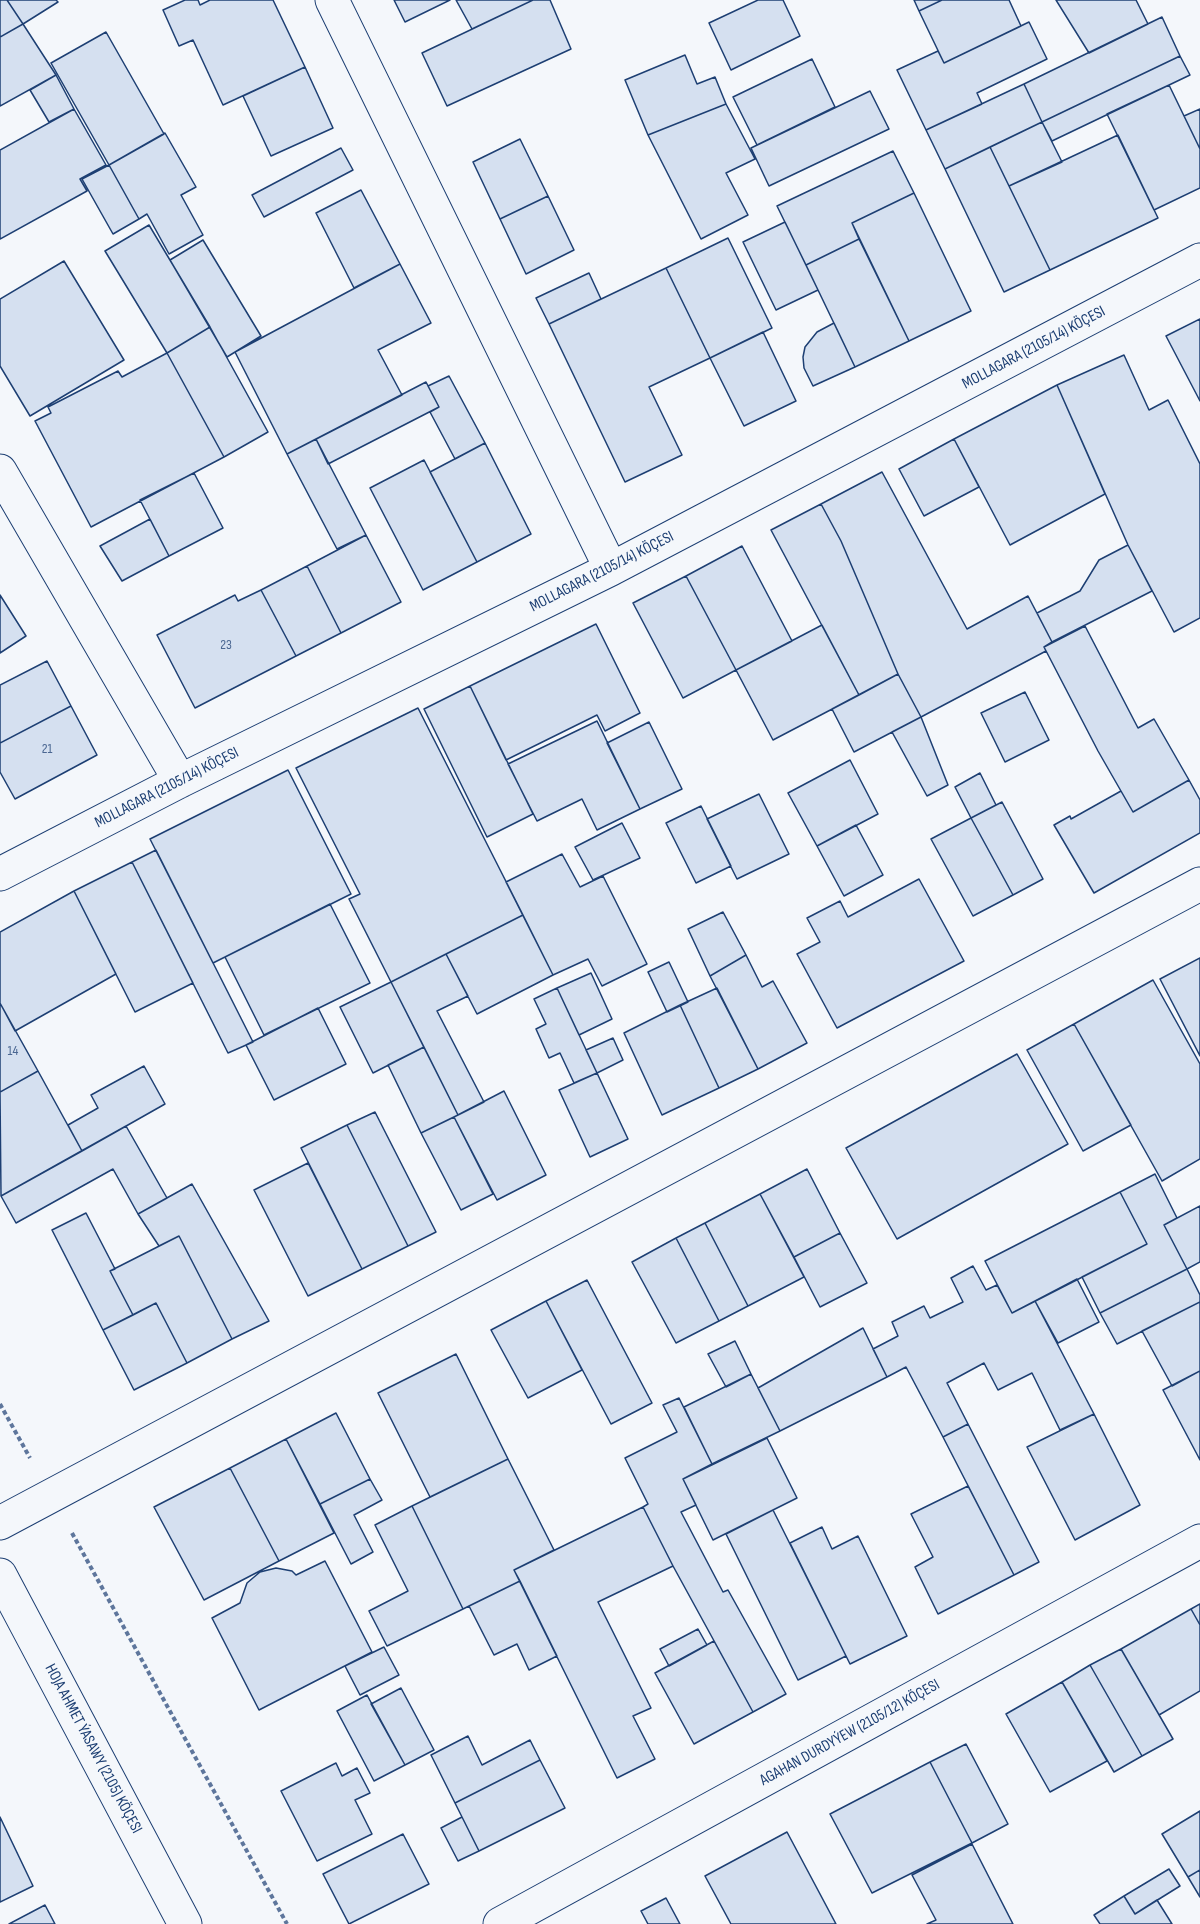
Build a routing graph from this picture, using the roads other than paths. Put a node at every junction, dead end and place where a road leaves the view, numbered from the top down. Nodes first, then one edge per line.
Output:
1 (332, 0) edge
2 (1200, 260) edge
3 (0, 471) edge
4 (610, 569) junction
5 (180, 780) junction
6 (0, 873) edge
7 (1200, 884) edge
8 (0, 1523) edge
9 (1200, 1541) edge
10 (0, 1575) edge
11 (185, 1924) edge
12 (500, 1924) edge

1 - 4 street
2 - 4 street, MOLLAGARA (2105/14) KÖÇESI
3 - 5 street
4 - 5 street, MOLLAGARA (2105/14) KÖÇESI
5 - 6 street, MOLLAGARA (2105/14) KÖÇESI
7 - 8 street
9 - 12 street, AGAHAN DURDYÝEW (2105/12) KÖÇESI
10 - 11 street, HOJA AHMET ÝASAWY (2105) KÖÇESI

